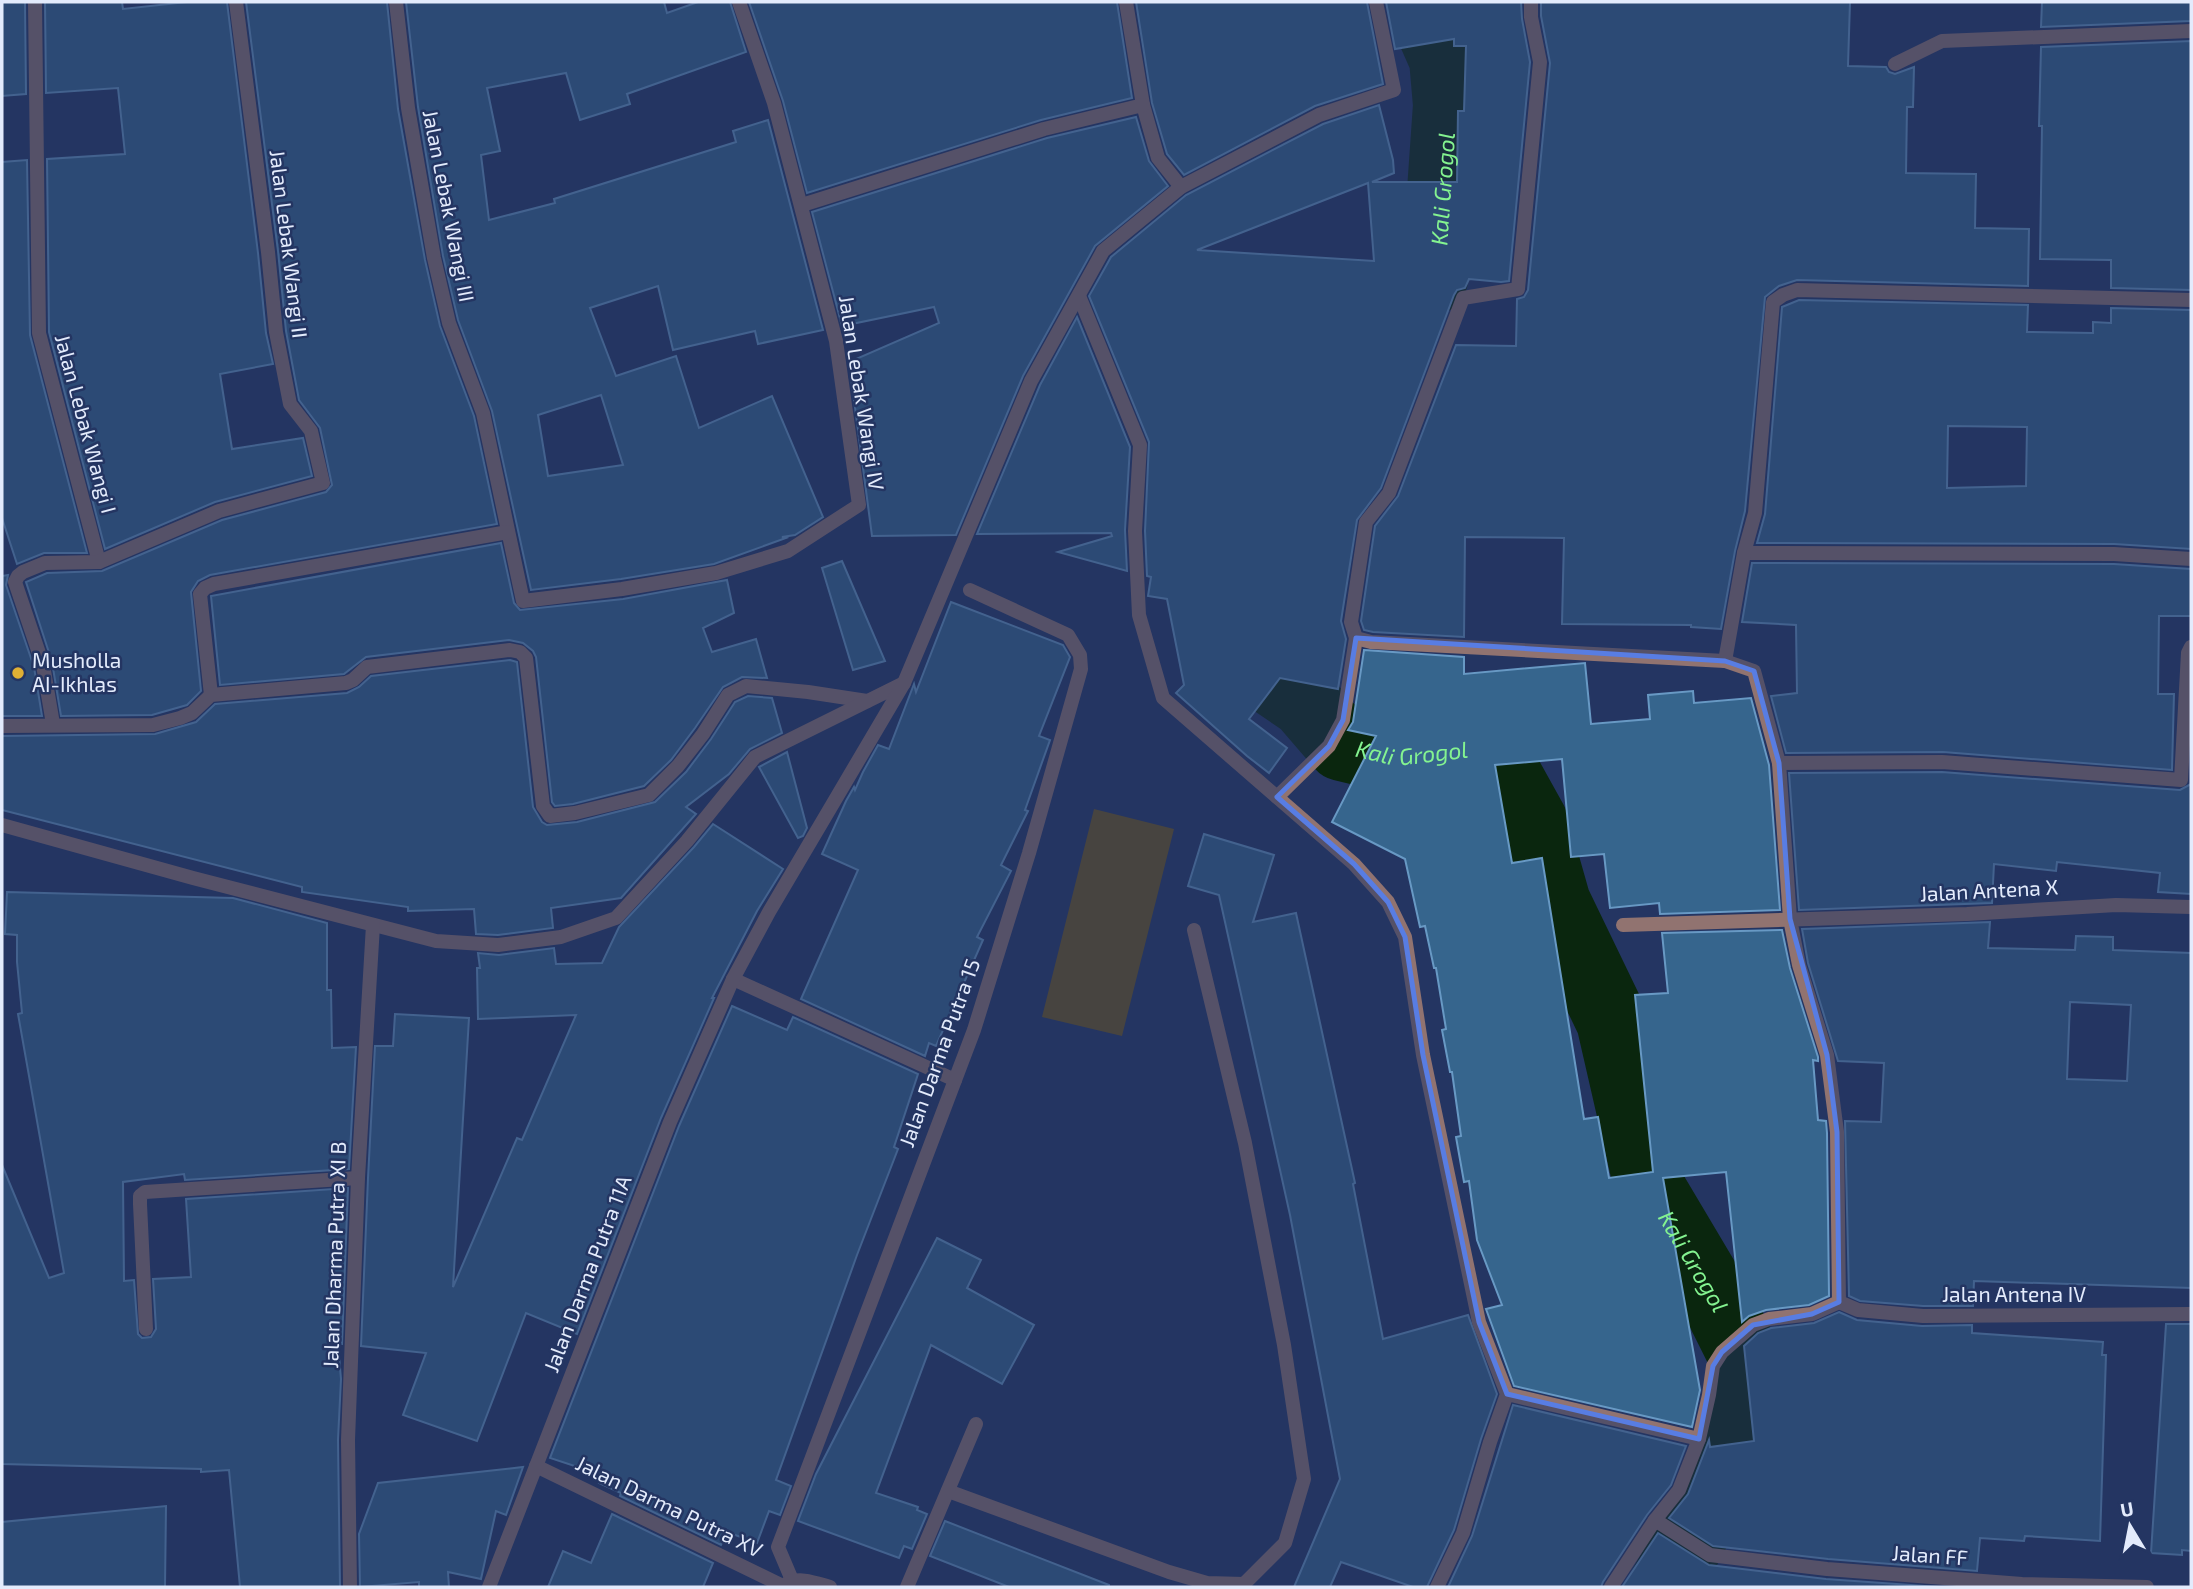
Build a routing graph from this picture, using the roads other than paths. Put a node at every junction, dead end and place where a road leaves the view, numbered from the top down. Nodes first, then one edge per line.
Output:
1 (35, 2) edge
2 (236, 2) edge
3 (396, 2) edge
4 (739, 2) edge
5 (1126, 2) edge
6 (1376, 2) edge
7 (1531, 2) edge
8 (2191, 31) edge
9 (1895, 64) dead end
10 (1143, 105) junction
11 (1181, 187) junction
12 (802, 205) junction
13 (1079, 296) junction
14 (2191, 300) edge
15 (508, 532) junction
16 (1744, 553) junction
17 (2191, 559) edge
18 (99, 562) junction
19 (970, 590) dead end
20 (1356, 638) junction
21 (2191, 647) edge
22 (1725, 661) junction
23 (904, 683) junction
24 (211, 695) junction
25 (867, 701) junction
26 (53, 724) junction
27 (2, 726) edge
28 (1779, 763) junction
29 (1277, 797) junction
30 (2, 825) edge
31 (2191, 907) edge
32 (1790, 919) junction
33 (373, 925) junction
34 (1623, 925) dead end
35 (1194, 930) dead end
36 (733, 979) junction
37 (955, 1080) junction
38 (358, 1178) junction
39 (1839, 1302) junction
40 (2191, 1314) edge
41 (146, 1329) dead end
42 (1507, 1394) junction
43 (976, 1424) dead end
44 (1699, 1439) junction
45 (536, 1466) junction
46 (948, 1491) junction
47 (1656, 1520) junction
48 (786, 1585) edge
49 (350, 1587) edge
50 (489, 1587) edge
51 (830, 1587) edge
52 (906, 1587) edge
53 (1437, 1587) edge
54 (1611, 1587) edge
55 (2147, 1587) edge

1 - 18 street, Jalan Lebak Wangi I
2 - 18 street, Jalan Lebak Wangi II
3 - 15 street, Jalan Lebak Wangi III
4 - 12 street, Jalan Lebak Wangi IV
5 - 10 street
6 - 11 street, Jalan Darma Putra 11A
7 - 20 street
8 - 9 street
10 - 11 street
10 - 12 street
11 - 13 street, Jalan Darma Putra 11A
12 - 15 street, Jalan Lebak Wangi IV
13 - 23 street, Jalan Darma Putra 11A
13 - 29 street
14 - 16 street
15 - 24 street
16 - 17 street
16 - 22 street
18 - 26 street
19 - 37 street, Jalan Darma Putra 15
20 - 22 street
20 - 29 street
21 - 28 street
22 - 28 street
23 - 25 street
23 - 36 street, Jalan Darma Putra 11A
24 - 25 street
24 - 26 street
25 - 33 street
26 - 27 street
28 - 32 street
29 - 42 street
30 - 33 street
31 - 32 street, Jalan Antena X
32 - 34 street, Jalan Antena X
32 - 39 street
33 - 38 street, Jalan Dharma Putra XI B
35 - 46 street
36 - 37 street
36 - 45 street, Jalan Darma Putra 11A
37 - 48 street, Jalan Darma Putra 15
38 - 41 street
38 - 49 street, Jalan Dharma Putra XI B
39 - 40 street, Jalan Antena IV
39 - 44 street
42 - 44 street
42 - 53 street
43 - 46 street
44 - 47 street
45 - 48 street, Jalan Darma Putra XV
45 - 50 street, Jalan Darma Putra 11A
46 - 52 street
47 - 54 street
47 - 55 street, Jalan FF
48 - 51 street, Jalan Darma Putra XV

